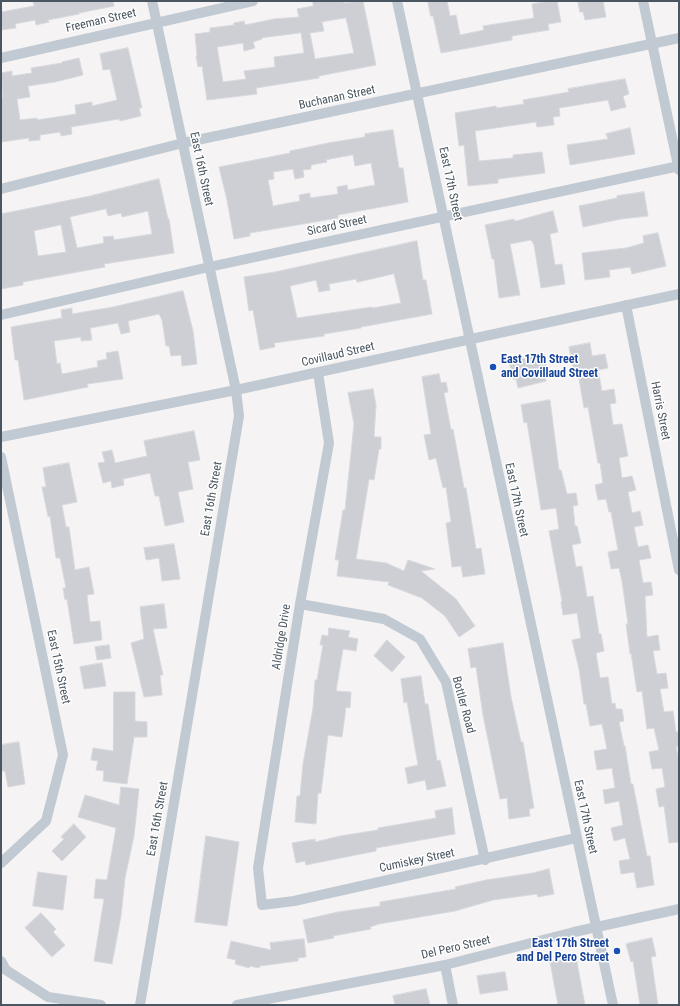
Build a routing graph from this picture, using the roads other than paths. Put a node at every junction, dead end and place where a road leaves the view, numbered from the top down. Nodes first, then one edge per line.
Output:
1 (152, 1) edge
2 (253, 1) edge
3 (397, 1) edge
4 (643, 1) edge
5 (156, 22) junction
6 (679, 38) edge
7 (652, 44) junction
8 (1, 58) edge
9 (418, 94) junction
10 (183, 143) junction
11 (679, 167) edge
12 (1, 189) edge
13 (443, 216) junction
14 (209, 267) junction
15 (679, 294) edge
16 (626, 305) junction
17 (1, 315) edge
18 (468, 339) junction
19 (318, 373) junction
20 (236, 390) junction
21 (1, 436) edge
22 (1, 457) edge
23 (679, 570) edge
24 (300, 604) junction
25 (576, 838) junction
26 (485, 860) junction
27 (1, 863) edge
28 (262, 905) joint
29 (679, 909) edge
30 (596, 928) junction
31 (1, 961) edge
32 (445, 965) junction
33 (101, 1005) edge
34 (140, 1005) edge
35 (237, 1005) edge
36 (453, 1005) edge
37 (613, 1005) edge

1 - 5 street, East 16th Street
2 - 5 street, Freeman Street
3 - 9 street, East 17th Street
4 - 7 street
5 - 8 street, Freeman Street
5 - 10 street, East 16th Street
6 - 7 street, Buchanan Street
7 - 9 street, Buchanan Street
7 - 11 street
9 - 10 street, Buchanan Street
9 - 13 street, East 17th Street
10 - 12 street, Buchanan Street
10 - 14 street, East 16th Street
11 - 13 street, Sicard Street
13 - 14 street, Sicard Street
13 - 18 street, East 17th Street
14 - 17 street, Sicard Street
14 - 20 street, East 16th Street
15 - 16 street, Covillaud Street
16 - 18 street, Covillaud Street
16 - 23 street, Harris Street
18 - 19 street, Covillaud Street
18 - 25 street, East 17th Street
19 - 20 street, Covillaud Street
19 - 24 street, Aldridge Drive
20 - 21 street, Covillaud Street
20 - 34 street, East 16th Street
22 - 27 street, East 15th Street
24 - 26 street, Bottler Road
24 - 28 street, Aldridge Drive
25 - 26 street, Cumiskey Street
25 - 30 street, East 17th Street
26 - 28 street, Cumiskey Street
29 - 30 street, Del Pero Street
30 - 32 street, Del Pero Street
30 - 37 street, East 17th Street
31 - 33 street
32 - 35 street, Del Pero Street
32 - 36 street

